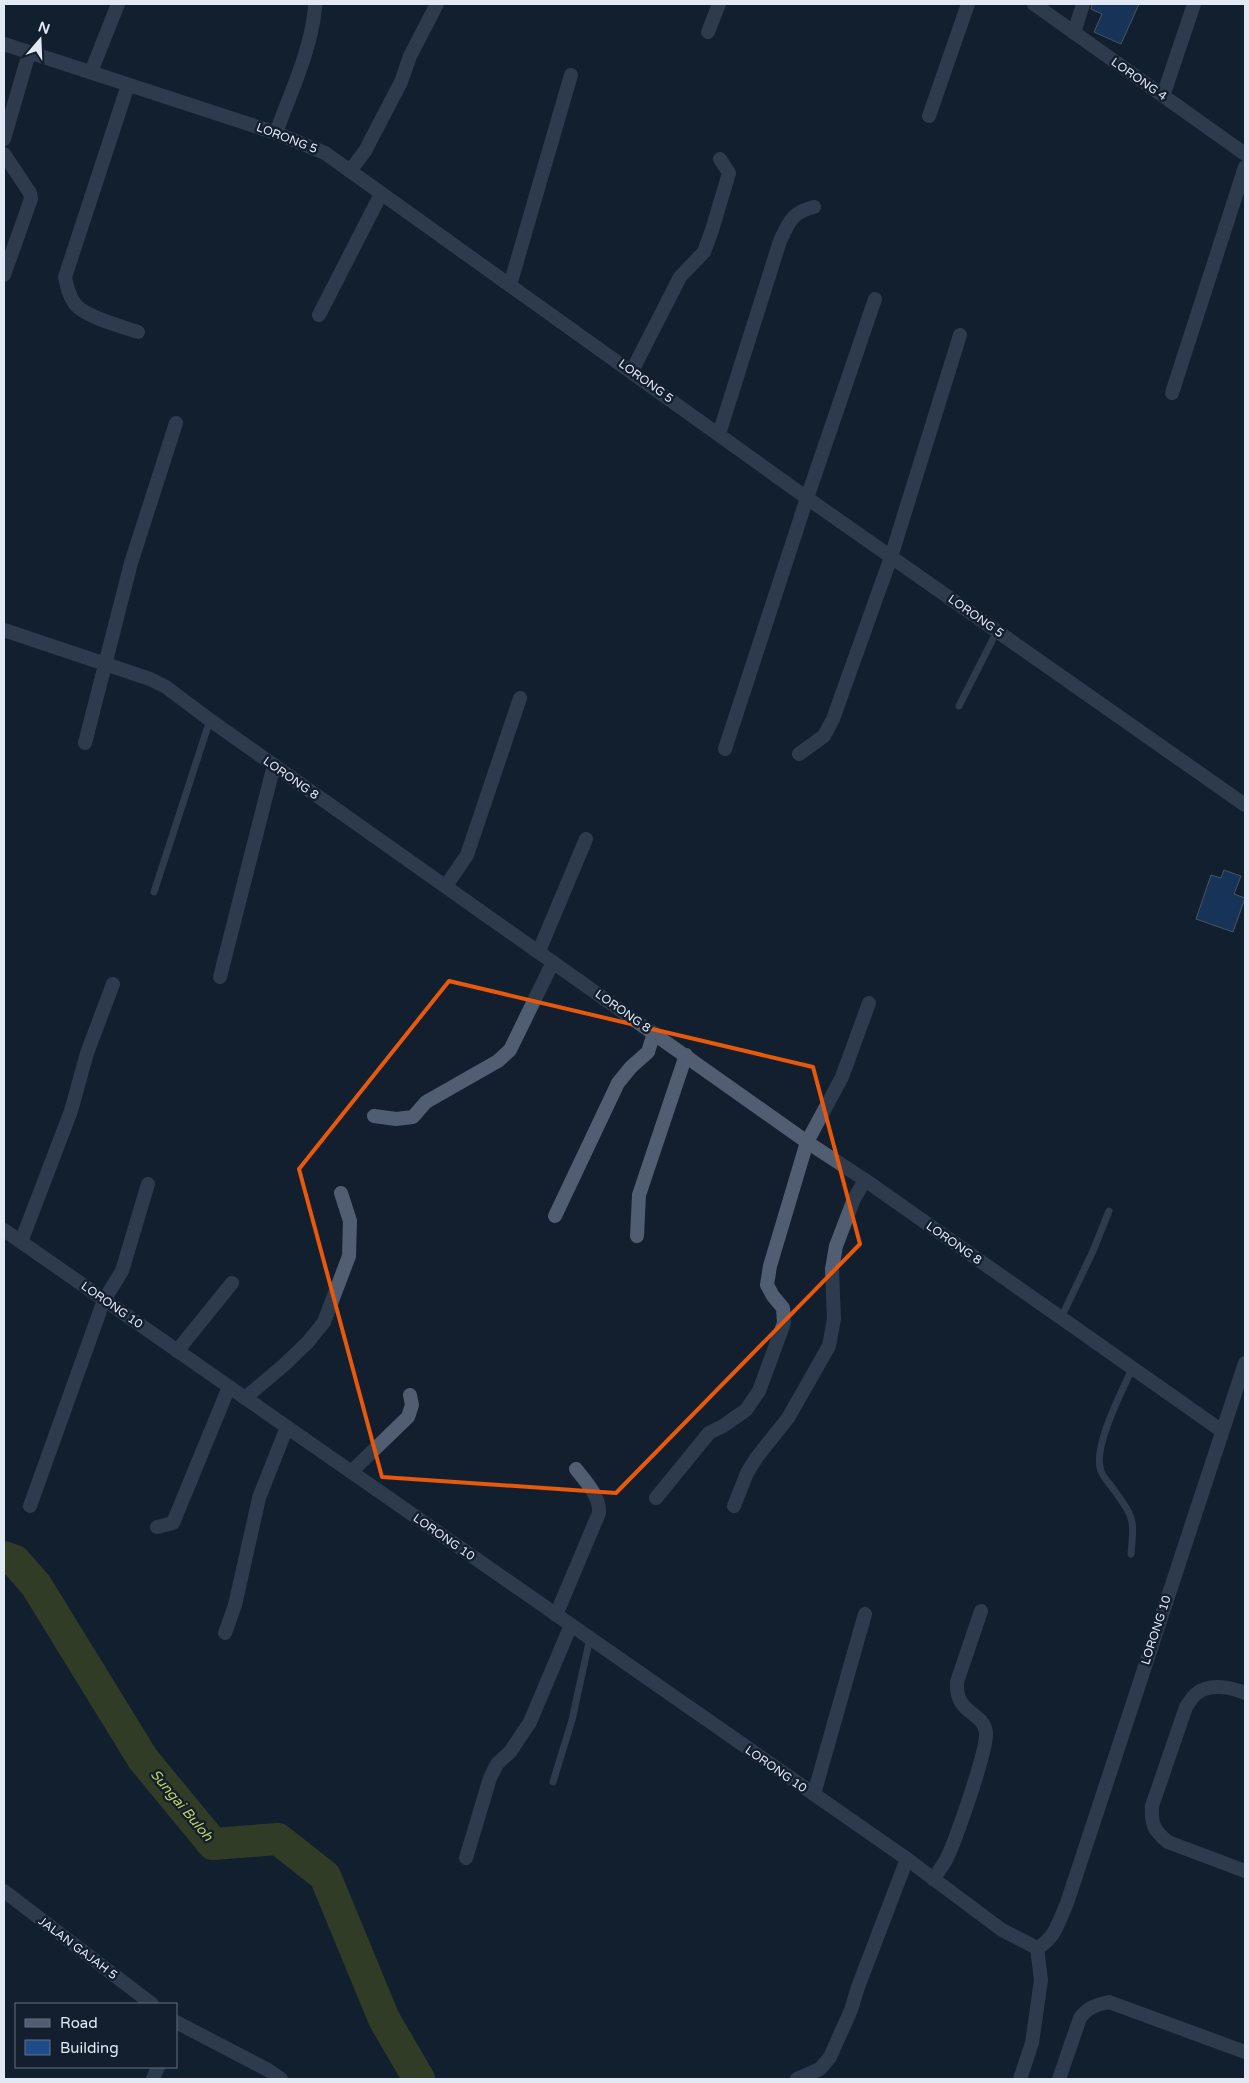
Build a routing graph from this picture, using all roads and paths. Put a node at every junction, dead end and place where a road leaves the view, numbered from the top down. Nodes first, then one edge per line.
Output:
1 (118, 4) edge
2 (437, 4) edge
3 (719, 4) edge
4 (968, 4) edge
5 (1034, 4) edge
6 (1083, 4) edge
7 (1194, 4) edge
8 (315, 7) dead end
9 (708, 32) dead end
10 (1074, 32) junction
11 (4, 44) edge
12 (29, 53) junction
13 (91, 72) junction
14 (571, 76) dead end
15 (128, 85) junction
16 (1163, 96) junction
17 (929, 116) dead end
18 (276, 133) junction
19 (4, 139) edge
20 (4, 154) edge
21 (1245, 154) edge
22 (720, 159) dead end
23 (1245, 167) edge
24 (350, 171) junction
25 (381, 194) junction
26 (814, 207) dead end
27 (4, 275) edge
28 (510, 285) junction
29 (875, 299) dead end
30 (320, 315) dead end
31 (138, 332) dead end
32 (960, 334) dead end
33 (632, 371) junction
34 (1172, 393) dead end
35 (176, 423) dead end
36 (719, 434) junction
37 (807, 498) junction
38 (891, 557) junction
39 (4, 630) edge
40 (997, 631) junction
41 (105, 664) junction
42 (520, 698) dead end
43 (959, 706) dead end
44 (210, 720) junction
45 (85, 743) dead end
46 (725, 749) dead end
47 (799, 754) dead end
48 (274, 765) junction
49 (1245, 805) edge
50 (586, 839) dead end
51 (446, 886) junction
52 (154, 892) dead end
53 (539, 951) junction
54 (553, 962) junction
55 (220, 977) dead end
56 (113, 984) dead end
57 (869, 1003) dead end
58 (654, 1033) junction
59 (686, 1054) junction
60 (374, 1116) dead end
61 (807, 1142) junction
62 (865, 1180) junction
63 (148, 1184) dead end
64 (341, 1193) dead end
65 (1109, 1211) dead end
66 (555, 1216) dead end
67 (4, 1230) edge
68 (637, 1236) dead end
69 (22, 1242) junction
70 (232, 1283) dead end
71 (104, 1300) junction
72 (1061, 1318) junction
73 (177, 1351) junction
74 (1245, 1363) edge
75 (1132, 1369) junction
76 (229, 1387) junction
77 (410, 1395) dead end
78 (245, 1398) junction
79 (287, 1428) junction
80 (1222, 1431) junction
81 (576, 1469) dead end
82 (351, 1472) junction
83 (656, 1498) dead end
84 (30, 1506) dead end
85 (734, 1506) dead end
86 (157, 1527) dead end
87 (1131, 1554) dead end
88 (981, 1611) dead end
89 (865, 1614) dead end
90 (556, 1615) junction
91 (571, 1626) junction
92 (225, 1633) dead end
93 (590, 1638) junction
94 (1245, 1693) edge
95 (553, 1782) dead end
96 (814, 1794) junction
97 (466, 1858) dead end
98 (907, 1859) junction
99 (1245, 1871) edge
100 (934, 1879) junction
101 (4, 1891) edge
102 (1037, 1948) junction
103 (151, 2003) edge
104 (178, 2023) edge
105 (1245, 2052) edge
106 (281, 2079) edge
107 (797, 2079) edge
108 (1020, 2079) edge
109 (1059, 2079) edge

1 - 13 street
2 - 24 street
3 - 9 street
4 - 17 street
5 - 10 street, LORONG 4
6 - 10 street
7 - 16 street
8 - 18 street
10 - 16 street, LORONG 4
11 - 12 street, LORONG 5
12 - 13 street, LORONG 5
12 - 19 street
13 - 15 street, LORONG 5
14 - 28 street
15 - 18 street, LORONG 5
15 - 31 street
16 - 21 street, LORONG 4
18 - 24 street, LORONG 5
20 - 27 street
22 - 33 street
23 - 34 street
24 - 25 street, LORONG 5
25 - 28 street, LORONG 5
25 - 30 street
26 - 36 street
28 - 33 street, LORONG 5
29 - 37 street
32 - 38 street
33 - 36 street, LORONG 5
35 - 41 street
36 - 37 street, LORONG 5
37 - 38 street, LORONG 5
37 - 46 street
38 - 40 street, LORONG 5
38 - 47 street
39 - 41 street, LORONG 8
40 - 43 lane
40 - 49 street, LORONG 5
41 - 44 street, LORONG 8
41 - 45 street
42 - 51 street
44 - 48 street, LORONG 8
44 - 52 lane
48 - 51 street, LORONG 8
48 - 55 street
50 - 53 street
51 - 53 street, LORONG 8
53 - 54 street, LORONG 8
54 - 58 street, LORONG 8
54 - 60 street
56 - 69 street
57 - 61 street
58 - 59 street, LORONG 8
58 - 66 street
59 - 61 street, LORONG 8
59 - 68 street
61 - 62 street, LORONG 8
61 - 83 street
62 - 72 street, LORONG 8
62 - 85 street
63 - 71 street
64 - 78 street
65 - 72 lane
67 - 69 street, LORONG 10
69 - 71 street, LORONG 10
70 - 73 street
71 - 73 street, LORONG 10
71 - 84 street
72 - 75 street, LORONG 8
73 - 76 street, LORONG 10
74 - 80 street, LORONG 10
75 - 80 street, LORONG 8
75 - 87 lane
76 - 78 street, LORONG 10
76 - 86 street
77 - 82 street
78 - 79 street, LORONG 10
79 - 82 street, LORONG 10
79 - 92 street
80 - 102 street, LORONG 10
81 - 90 street
82 - 90 street, LORONG 10
88 - 100 street
89 - 96 street
90 - 91 street, LORONG 10
91 - 93 street, LORONG 10
91 - 97 street
93 - 95 lane
93 - 96 street, LORONG 10
94 - 99 street
96 - 98 street, LORONG 10
98 - 100 street, LORONG 10
98 - 107 street
100 - 102 street, LORONG 10
101 - 103 street, JALAN GAJAH 5
102 - 108 street
104 - 106 street
105 - 109 street

